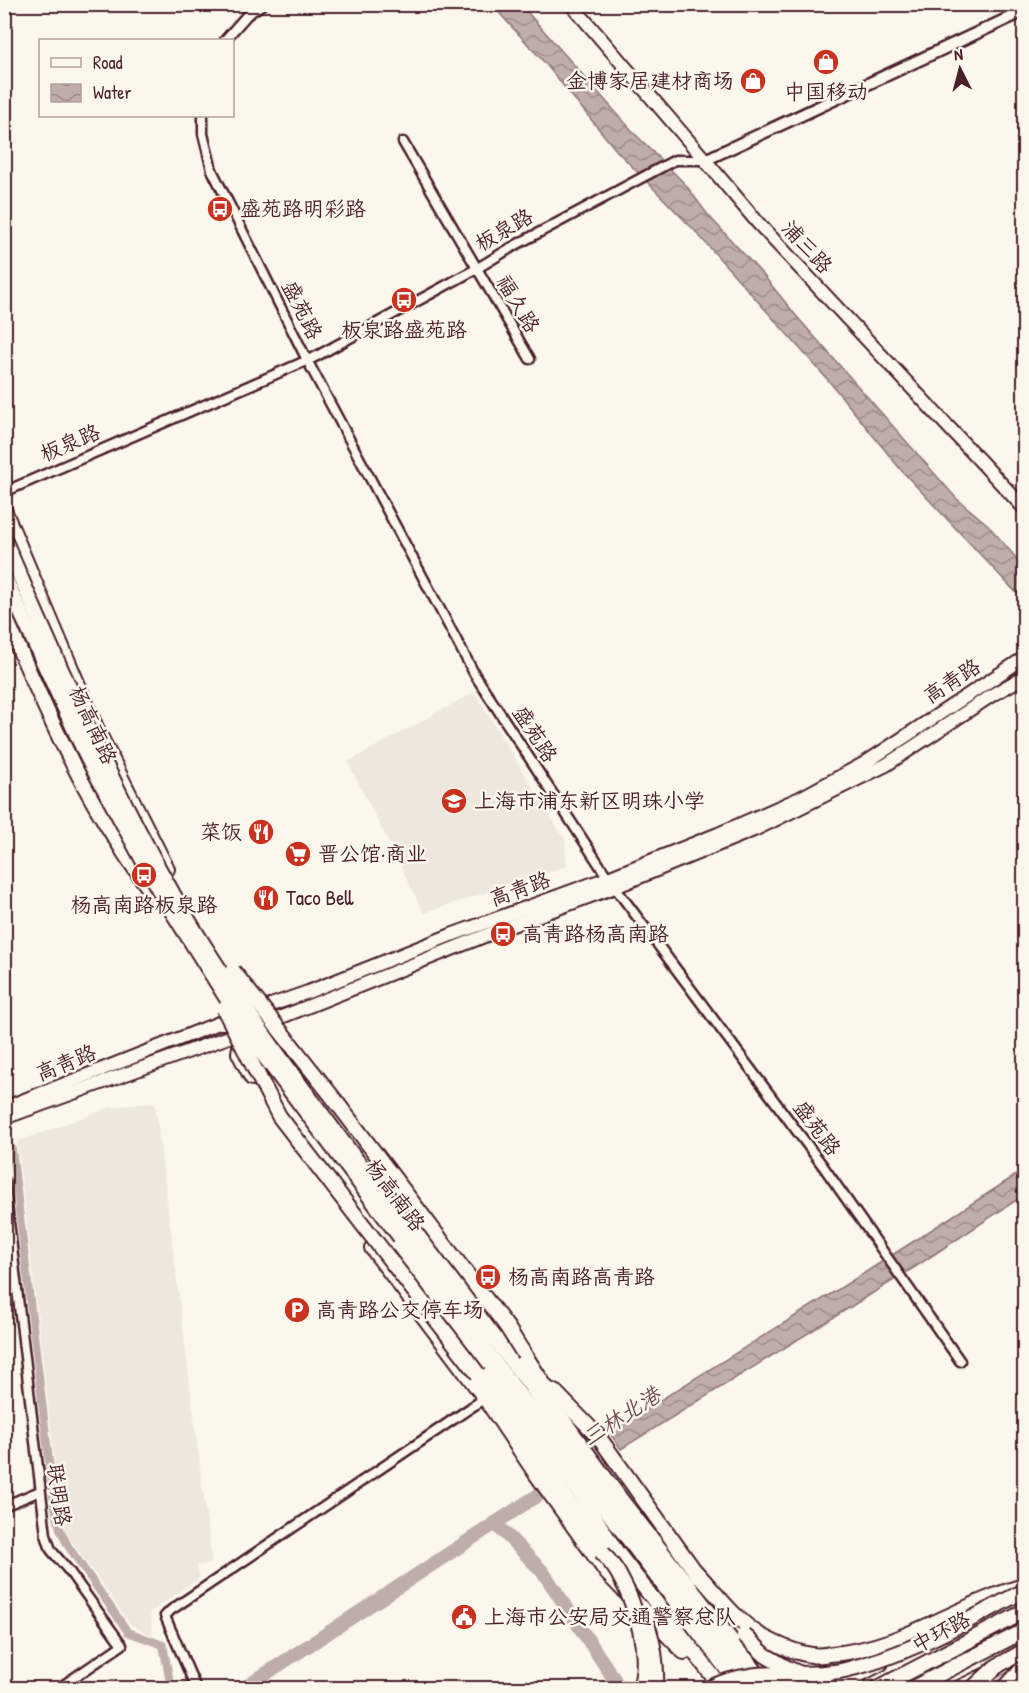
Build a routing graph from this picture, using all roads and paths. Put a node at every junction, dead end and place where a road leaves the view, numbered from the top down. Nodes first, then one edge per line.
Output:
1 (263, 4) edge
2 (571, 4) edge
3 (1024, 11) edge
4 (226, 39) edge
5 (203, 117) edge
6 (403, 142) dead end
7 (705, 160) junction
8 (476, 268) junction
9 (530, 359) dead end
10 (307, 360) junction
11 (4, 492) edge
12 (1024, 508) edge
13 (4, 510) edge
14 (4, 533) edge
15 (4, 539) edge
16 (9, 553) edge
17 (4, 576) edge
18 (4, 582) edge
19 (5, 614) edge
20 (1024, 658) edge
21 (1024, 676) edge
22 (140, 834) junction
23 (147, 868) junction
24 (167, 868) junction
25 (612, 883) junction
26 (159, 902) junction
27 (186, 940) junction
28 (223, 1000) junction
29 (279, 1019) junction
30 (233, 1021) junction
31 (266, 1024) junction
32 (4, 1108) edge
33 (4, 1118) edge
34 (4, 1179) edge
35 (405, 1234) junction
36 (500, 1331) junction
37 (508, 1356) junction
38 (960, 1361) dead end
39 (546, 1388) junction
40 (485, 1398) junction
41 (512, 1402) junction
42 (523, 1425) junction
43 (521, 1452) junction
44 (559, 1459) junction
45 (590, 1482) junction
46 (40, 1491) junction
47 (622, 1501) junction
48 (4, 1506) edge
49 (634, 1539) junction
50 (695, 1571) junction
51 (619, 1575) junction
52 (1024, 1589) edge
53 (1024, 1612) edge
54 (1024, 1631) edge
55 (1024, 1651) edge
56 (1020, 1661) edge
57 (59, 1689) edge
58 (196, 1689) edge
59 (640, 1689) edge
60 (656, 1689) edge
61 (710, 1689) edge
62 (720, 1689) edge
63 (731, 1689) edge
64 (741, 1689) edge
65 (756, 1689) edge
66 (768, 1689) edge
67 (781, 1689) edge
68 (795, 1689) edge
69 (833, 1689) edge
70 (878, 1689) edge
71 (913, 1689) edge
72 (959, 1689) edge
73 (973, 1689) edge
74 (1005, 1689) edge
75 (1024, 1689) edge

1 - 4 street
2 - 7 main road, 浦三路
3 - 7 street, 板泉路
5 - 10 street, 盛苑路
6 - 8 street, 福久路
7 - 8 street, 板泉路
7 - 12 main road, 浦三路
8 - 9 street, 福久路
8 - 10 street, 板泉路
10 - 11 street, 板泉路
10 - 25 street, 盛苑路
13 - 24 main road
14 - 16 main road, 杨高南路
15 - 22 main road, 杨高南路, bridge
16 - 30 main road, 杨高南路
17 - 23 main road, 杨高南路, bridge
18 - 27 main road, 杨高南路
19 - 26 main road
20 - 25 main road, 高青路
21 - 25 main road, 高青路
22 - 24 main road, 杨高南路, bridge
22 - 35 main road, 杨高南路, bridge
23 - 26 main road, 杨高南路, bridge
23 - 35 main road, 杨高南路, bridge
24 - 39 main road, 杨高南路, bridge
25 - 29 main road, 高青路
25 - 30 main road, 高青路
25 - 38 street, 盛苑路
26 - 41 main road, 杨高南路, bridge
27 - 28 main road, 杨高南路
27 - 30 main road, 杨高南路
28 - 30 main road, 杨高南路
28 - 30 main road
29 - 30 main road
29 - 31 main road, 高青路
29 - 36 main road, 杨高南路
30 - 31 main road
30 - 32 main road, 高青路
30 - 33 main road, 高青路
30 - 40 main road, 杨高南路
30 - 41 main road, 杨高南路
31 - 36 main road, 杨高南路
34 - 46 street, 联明路
35 - 37 main road, 杨高南路
35 - 41 main road, 杨高南路
36 - 37 main road, 杨高南路
36 - 39 main road, 杨高南路
37 - 44 main road, 杨高南路
39 - 44 main road, 杨高南路
39 - 50 main road
40 - 43 main road, 杨高南路
40 - 58 street
41 - 42 main road, 杨高南路
41 - 42 main road, 杨高南路
41 - 43 main road, 杨高南路
41 - 44 main road, 杨高南路
42 - 44 main road
43 - 44 main road
44 - 45 main road, 杨高南路
44 - 45 main road, 杨高南路
44 - 51 main road, bridge
44 - 62 main road, 杨高南路
45 - 47 main road, 杨高南路
45 - 49 main road, 杨高南路
45 - 49 main road, 杨高南路
45 - 62 main road, 杨高南路
46 - 48 street
46 - 57 street, 联明路
47 - 49 main road, 杨高南路
47 - 67 main road, 杨高南路
49 - 63 main road, 杨高南路
49 - 64 main road, 杨高南路
49 - 65 main road, 杨高南路
49 - 66 main road, 杨高南路, bridge
50 - 52 main road
50 - 69 main road, bridge
51 - 59 main road, bridge
51 - 60 main road, bridge
52 - 61 main road, bridge
52 - 69 main road
53 - 70 main road, 中环路
54 - 71 main road, 中环路
55 - 73 main road, bridge
56 - 72 main road
56 - 74 main road, bridge
56 - 75 street
66 - 68 main road, bridge

